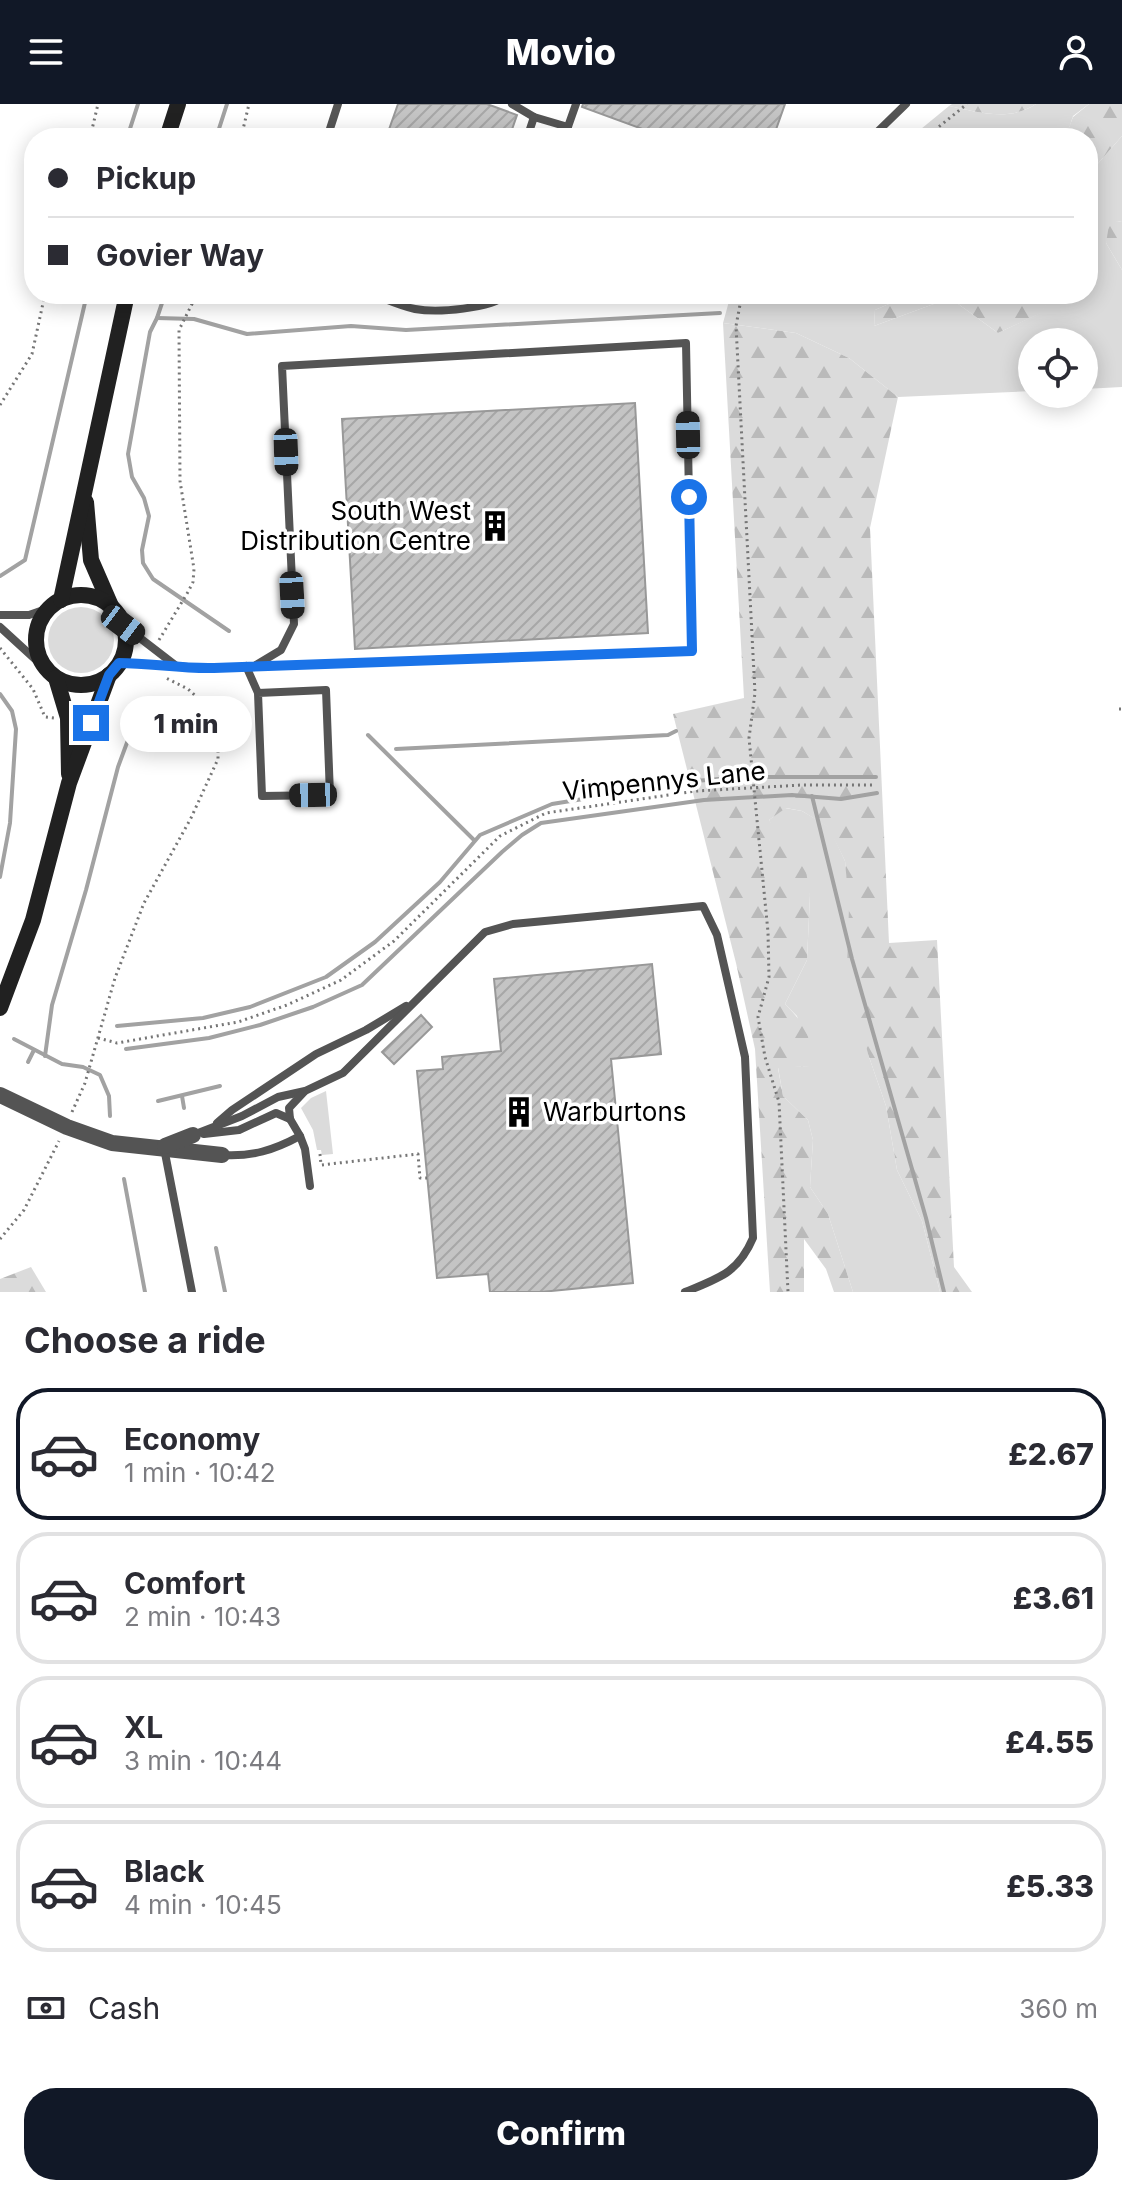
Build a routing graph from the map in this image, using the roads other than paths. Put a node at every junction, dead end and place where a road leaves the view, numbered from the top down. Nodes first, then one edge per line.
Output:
1 (178, 104) edge
2 (338, 104) edge
3 (512, 104) edge
4 (576, 104) edge
5 (906, 104) edge
6 (534, 117) junction
7 (568, 127) joint
8 (170, 128) edge
9 (330, 128) edge
10 (530, 128) edge
11 (881, 128) edge
12 (125, 304) edge
13 (400, 304) edge
14 (485, 304) edge
15 (85, 484) junction
16 (55, 604) junction
17 (112, 608) junction
18 (0, 615) edge
19 (123, 625) junction
20 (0, 627) edge
21 (251, 666) junction
22 (179, 668) junction
23 (114, 669) junction
24 (51, 674) junction
25 (258, 693) junction
26 (69, 783) junction
27 (421, 997) junction
28 (0, 1008) edge
29 (305, 1091) junction
30 (0, 1095) edge
31 (290, 1119) junction
32 (214, 1126) junction
33 (193, 1135) junction
34 (300, 1136) junction
35 (164, 1147) junction
36 (222, 1155) joint
37 (310, 1186) dead end
38 (192, 1292) edge
39 (685, 1292) edge

1 - 8 street
2 - 9 lane
3 - 6 lane
4 - 7 lane
5 - 11 lane
6 - 7 lane
6 - 10 lane
12 - 15 street
13 - 14 lane
15 - 16 street
15 - 17 street
16 - 17 street
16 - 18 lane
16 - 24 street
17 - 19 street
19 - 22 lane
19 - 23 street
20 - 24 lane
21 - 21 lane
21 - 22 lane
21 - 25 lane
22 - 23 lane
23 - 24 street
23 - 26 street
24 - 26 street
25 - 25 lane
26 - 28 street
27 - 29 lane
27 - 32 lane
27 - 39 lane
29 - 31 lane
29 - 32 lane
30 - 35 street
31 - 33 lane
31 - 34 lane
32 - 33 lane
33 - 35 street
34 - 36 lane
34 - 37 lane
35 - 36 street
35 - 38 lane

